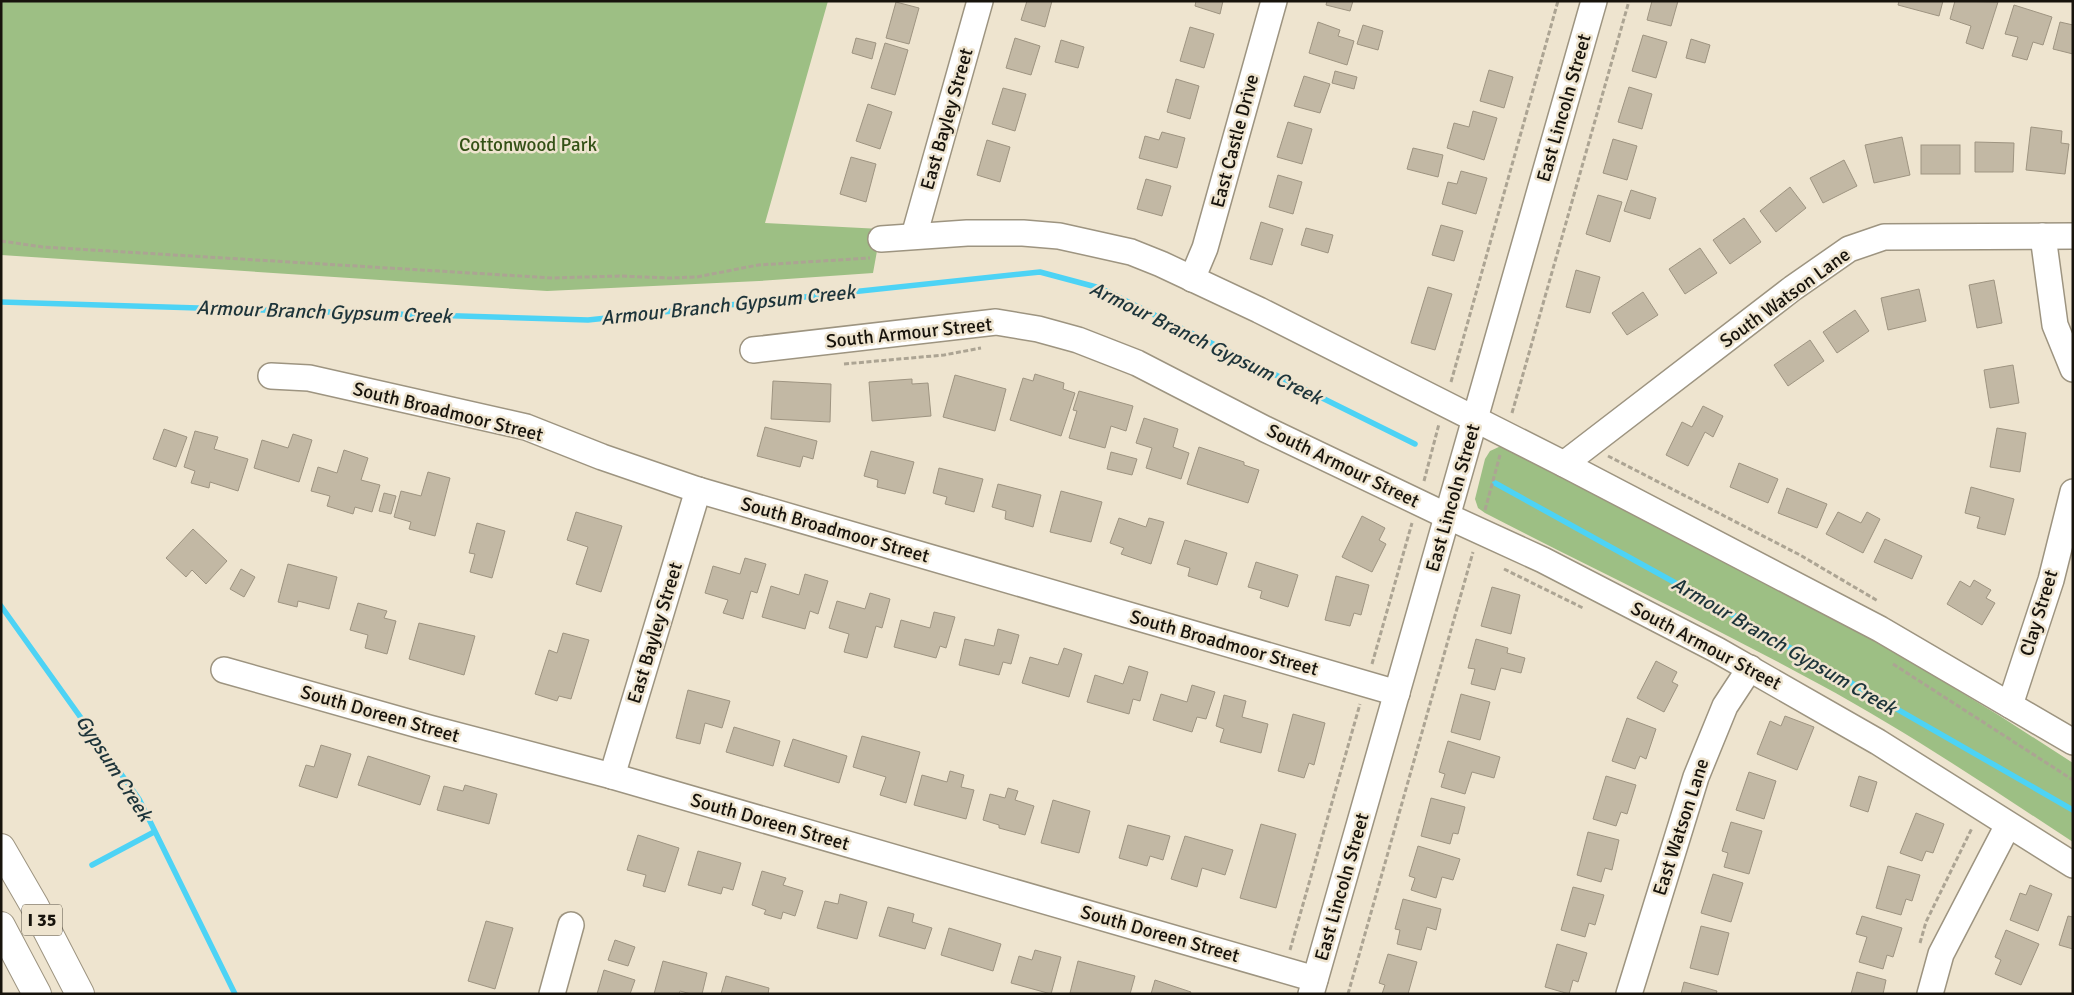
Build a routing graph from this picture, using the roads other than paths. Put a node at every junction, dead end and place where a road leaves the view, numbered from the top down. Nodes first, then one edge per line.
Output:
1 (980, 1) edge
2 (1274, 1) edge
3 (1594, 1) edge
4 (914, 236) junction
5 (2043, 236) junction
6 (2073, 236) edge
7 (881, 239) road end
8 (1192, 278) junction
9 (753, 350) dead end
10 (2073, 369) edge
11 (271, 376) dead end
12 (1475, 420) junction
13 (1564, 464) junction
14 (698, 490) junction
15 (2073, 492) edge
16 (1447, 516) junction
17 (1750, 668) junction
18 (224, 670) dead end
19 (1398, 693) junction
20 (2010, 705) junction
21 (2073, 742) edge
22 (612, 776) junction
23 (2008, 825) junction
24 (1, 848) edge
25 (2073, 865) edge
26 (571, 925) dead end
27 (1, 926) edge
28 (1313, 986) edge
29 (37, 994) edge
30 (80, 994) edge
31 (552, 994) edge
32 (1629, 994) edge
33 (1930, 994) edge

1 - 4 street, East Bayley Street
2 - 8 street, East Castle Drive
3 - 12 street, East Lincoln Street
4 - 7 street
4 - 8 street
5 - 6 street, South Watson Lane
5 - 10 street
5 - 13 street, South Watson Lane
8 - 12 street
9 - 16 street, South Armour Street
11 - 14 street, South Broadmoor Street
12 - 13 street
12 - 16 street, East Lincoln Street
13 - 20 street
14 - 19 street, South Broadmoor Street
14 - 22 street, East Bayley Street
15 - 20 street, Clay Street
16 - 17 street, South Armour Street
16 - 19 street, East Lincoln Street
17 - 23 street, South Armour Street
17 - 32 street, East Watson Lane
18 - 22 street, South Doreen Street
19 - 28 street, East Lincoln Street
20 - 21 street
22 - 28 street, South Doreen Street
23 - 25 street, South Armour Street
23 - 33 street
24 - 30 highway, I 35
26 - 31 street
27 - 29 highway, I 35

